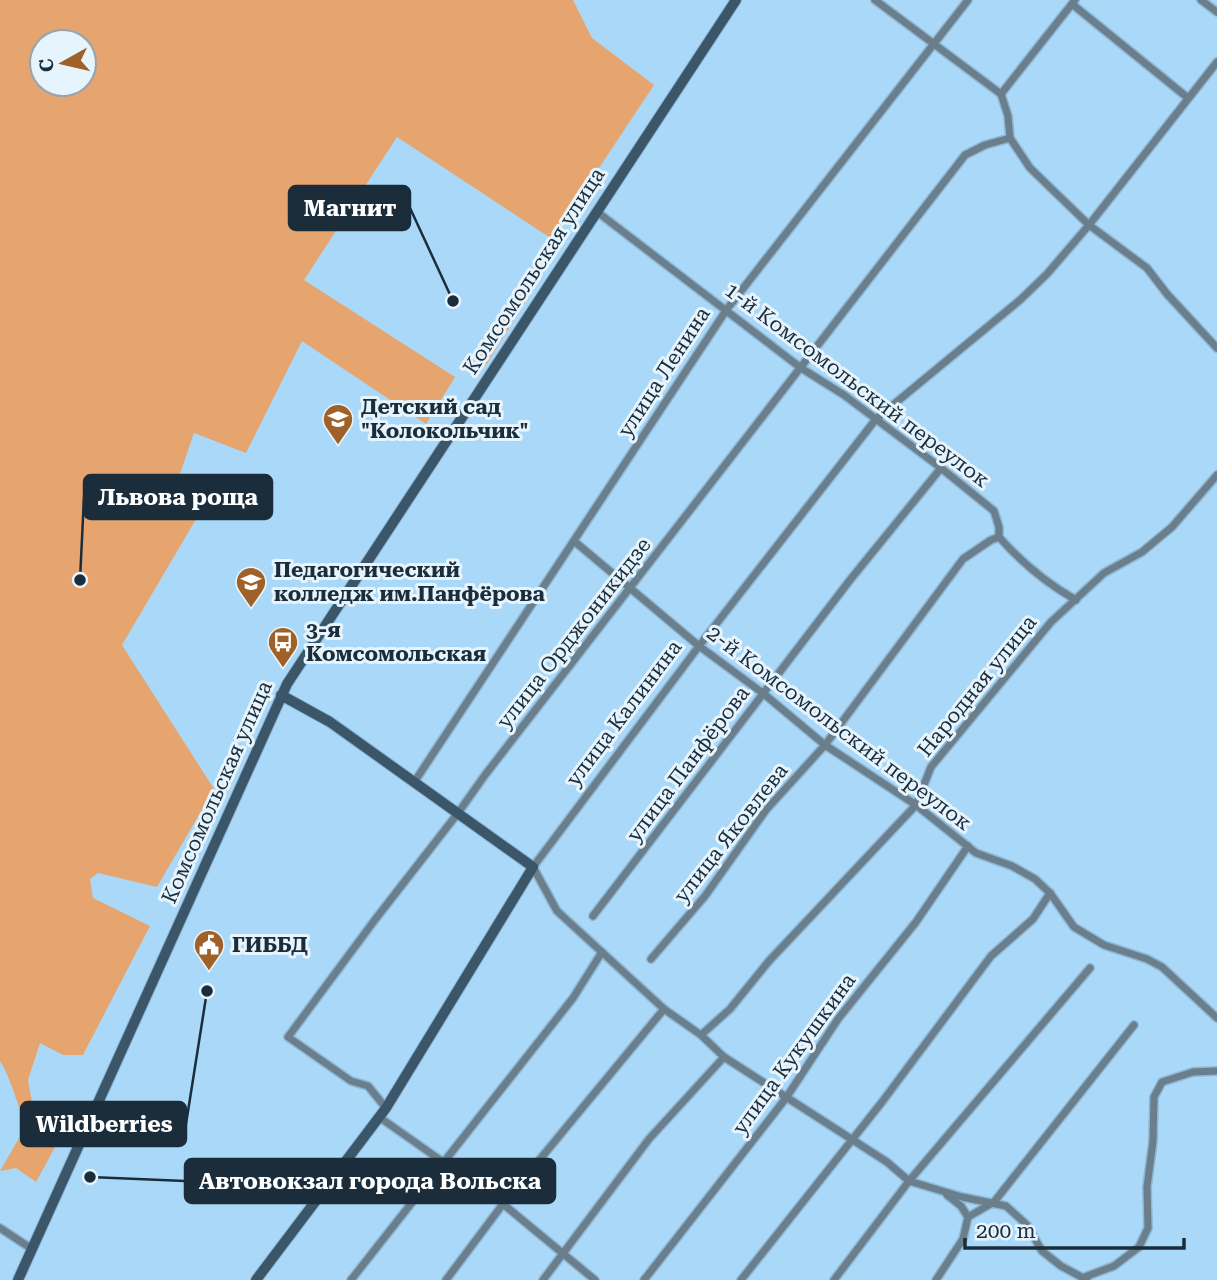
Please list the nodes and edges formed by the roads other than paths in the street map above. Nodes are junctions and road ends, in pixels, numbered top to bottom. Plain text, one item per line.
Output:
1 (736, 0) edge
2 (875, 0) edge
3 (968, 0) edge
4 (1201, 0) edge
5 (1073, 2) edge
6 (1217, 12) edge
7 (933, 44) junction
8 (1217, 62) edge
9 (1001, 94) junction
10 (1188, 98) junction
11 (1010, 138) junction
12 (596, 211) junction
13 (1089, 225) junction
14 (726, 309) junction
15 (1217, 348) edge
16 (802, 368) junction
17 (876, 419) junction
18 (941, 468) junction
19 (1217, 475) edge
20 (999, 537) junction
21 (574, 541) junction
22 (630, 590) junction
23 (1076, 600) junction
24 (699, 646) junction
25 (764, 694) junction
26 (281, 695) junction
27 (825, 745) junction
28 (415, 781) junction
29 (916, 805) junction
30 (458, 813) junction
31 (968, 846) junction
32 (533, 867) junction
33 (1050, 893) junction
34 (593, 916) dead end
35 (602, 952) junction
36 (651, 959) dead end
37 (1090, 968) dead end
38 (664, 1009) junction
39 (1217, 1018) edge
40 (1134, 1025) dead end
41 (701, 1035) junction
42 (724, 1056) junction
43 (1217, 1071) edge
44 (786, 1098) junction
45 (383, 1112) junction
46 (850, 1140) junction
47 (442, 1163) junction
48 (909, 1181) junction
49 (943, 1192) junction
50 (994, 1202) junction
51 (503, 1204) junction
52 (968, 1217) junction
53 (0, 1228) edge
54 (32, 1249) junction
55 (562, 1255) junction
56 (1084, 1279) edge
57 (18, 1280) edge
58 (256, 1280) edge
59 (351, 1280) edge
60 (446, 1280) edge
61 (544, 1280) edge
62 (595, 1280) edge
63 (645, 1280) edge
64 (741, 1280) edge
65 (834, 1280) edge
66 (936, 1280) edge

1 - 12 main road, Комсомольская улица
2 - 7 street
3 - 7 street, улица Ленина
4 - 6 street
5 - 9 street
5 - 10 street
7 - 9 street
7 - 14 street, улица Ленина
8 - 10 street, улица Калинина
9 - 11 street
10 - 13 street, улица Калинина
11 - 13 street
11 - 16 street, улица Орджоникидзе
12 - 14 street, 1-й Комсомольский переулок
12 - 26 main road, Комсомольская улица
13 - 15 street
13 - 17 street, улица Калинина
14 - 16 street, 1-й Комсомольский переулок
14 - 21 street, улица Ленина
16 - 17 street, 1-й Комсомольский переулок
16 - 22 street, улица Орджоникидзе
17 - 18 street, 1-й Комсомольский переулок
17 - 24 street, улица Калинина
18 - 20 street, 1-й Комсомольский переулок
18 - 25 street, улица Панфёрова
19 - 23 street, Народная улица
20 - 23 street, 1-й Комсомольский переулок
20 - 27 street, улица Яковлева
21 - 22 street, 2-й Комсомольский переулок
21 - 28 street, улица Ленина
22 - 24 street, 2-й Комсомольский переулок
22 - 30 street, улица Орджоникидзе
23 - 29 street, Народная улица
24 - 25 street, 2-й Комсомольский переулок
24 - 32 street, улица Калинина
25 - 27 street, 2-й Комсомольский переулок
25 - 34 street, улица Панфёрова
26 - 28 main road
26 - 54 main road, Комсомольская улица
27 - 29 street, 2-й Комсомольский переулок
27 - 36 street, улица Яковлева
28 - 30 main road
29 - 31 street, 2-й Комсомольский переулок
29 - 41 street, Народная улица
30 - 32 main road
30 - 45 street, улица Орджоникидзе
31 - 33 street, 2-й Комсомольский переулок
31 - 44 street, улица Кукушкина
32 - 35 street
32 - 45 main road, улица Калинина
33 - 39 street, 2-й Комсомольский переулок
33 - 46 street
35 - 38 street
35 - 47 street
37 - 48 street
38 - 41 street
38 - 51 street
40 - 50 street
41 - 42 street
42 - 44 street
42 - 55 street
43 - 56 street
44 - 46 street
44 - 63 street, улица Кукушкина
45 - 47 street
45 - 58 main road, улица Калинина
46 - 48 street
46 - 64 street
47 - 51 street
47 - 59 street
48 - 49 street
48 - 65 street
49 - 50 street
49 - 52 street
50 - 52 street
50 - 56 street
51 - 55 street
51 - 60 street
52 - 66 street
53 - 54 street
54 - 57 main road, Комсомольская улица
55 - 61 street
55 - 62 street

